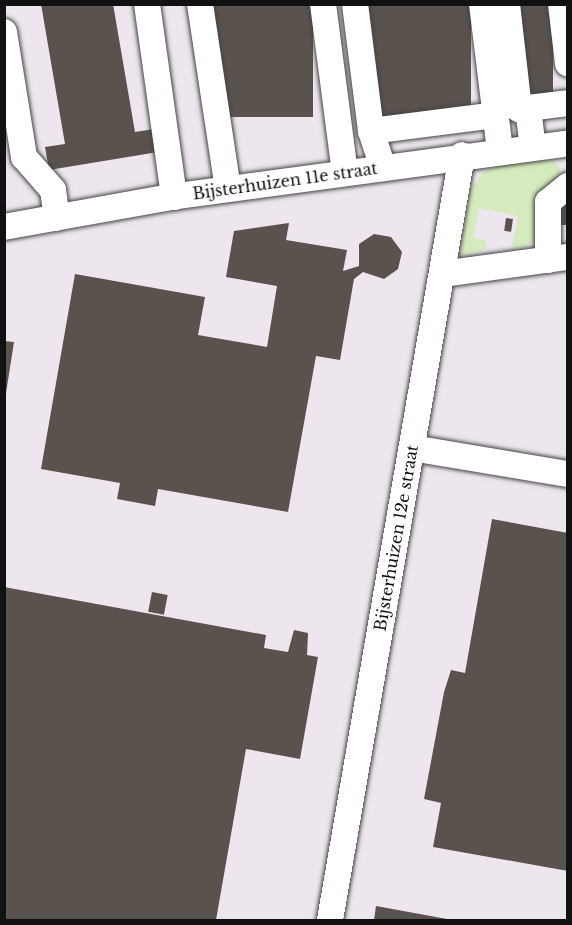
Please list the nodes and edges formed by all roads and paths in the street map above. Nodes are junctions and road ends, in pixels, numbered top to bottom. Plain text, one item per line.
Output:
1 (147, 4) edge
2 (200, 4) edge
3 (323, 4) edge
4 (355, 4) edge
5 (482, 4) edge
6 (507, 4) edge
7 (561, 4) edge
8 (4, 32) edge
9 (567, 64) edge
10 (567, 103) edge
11 (528, 108) junction
12 (496, 116) junction
13 (371, 130) junction
14 (567, 143) edge
15 (533, 146) junction
16 (500, 150) junction
17 (462, 155) junction
18 (383, 168) junction
19 (345, 173) junction
20 (567, 186) edge
21 (228, 189) junction
22 (174, 197) junction
23 (57, 218) junction
24 (4, 227) edge
25 (558, 258) edge
26 (442, 274) junction
27 (412, 448) junction
28 (567, 474) edge
29 (330, 921) edge

1 - 22 street
2 - 21 street
3 - 19 street
4 - 13 street
5 - 12 street
6 - 11 street
7 - 9 street
8 - 23 street
10 - 11 street
11 - 15 street
12 - 13 street
12 - 16 street
13 - 18 street
14 - 15 street, Bijsterhuizen 11e straat
15 - 16 street, Bijsterhuizen 11e straat
16 - 17 street, Bijsterhuizen 11e straat
17 - 18 street, Bijsterhuizen 11e straat
17 - 26 street, Bijsterhuizen 12e straat
18 - 19 street, Bijsterhuizen 11e straat
19 - 21 street, Bijsterhuizen 11e straat
20 - 25 street
21 - 22 street, Bijsterhuizen 11e straat
22 - 23 street, Bijsterhuizen 11e straat
23 - 24 street, Bijsterhuizen 11e straat
25 - 26 street
26 - 27 street, Bijsterhuizen 12e straat
27 - 28 street
27 - 29 street, Bijsterhuizen 12e straat

